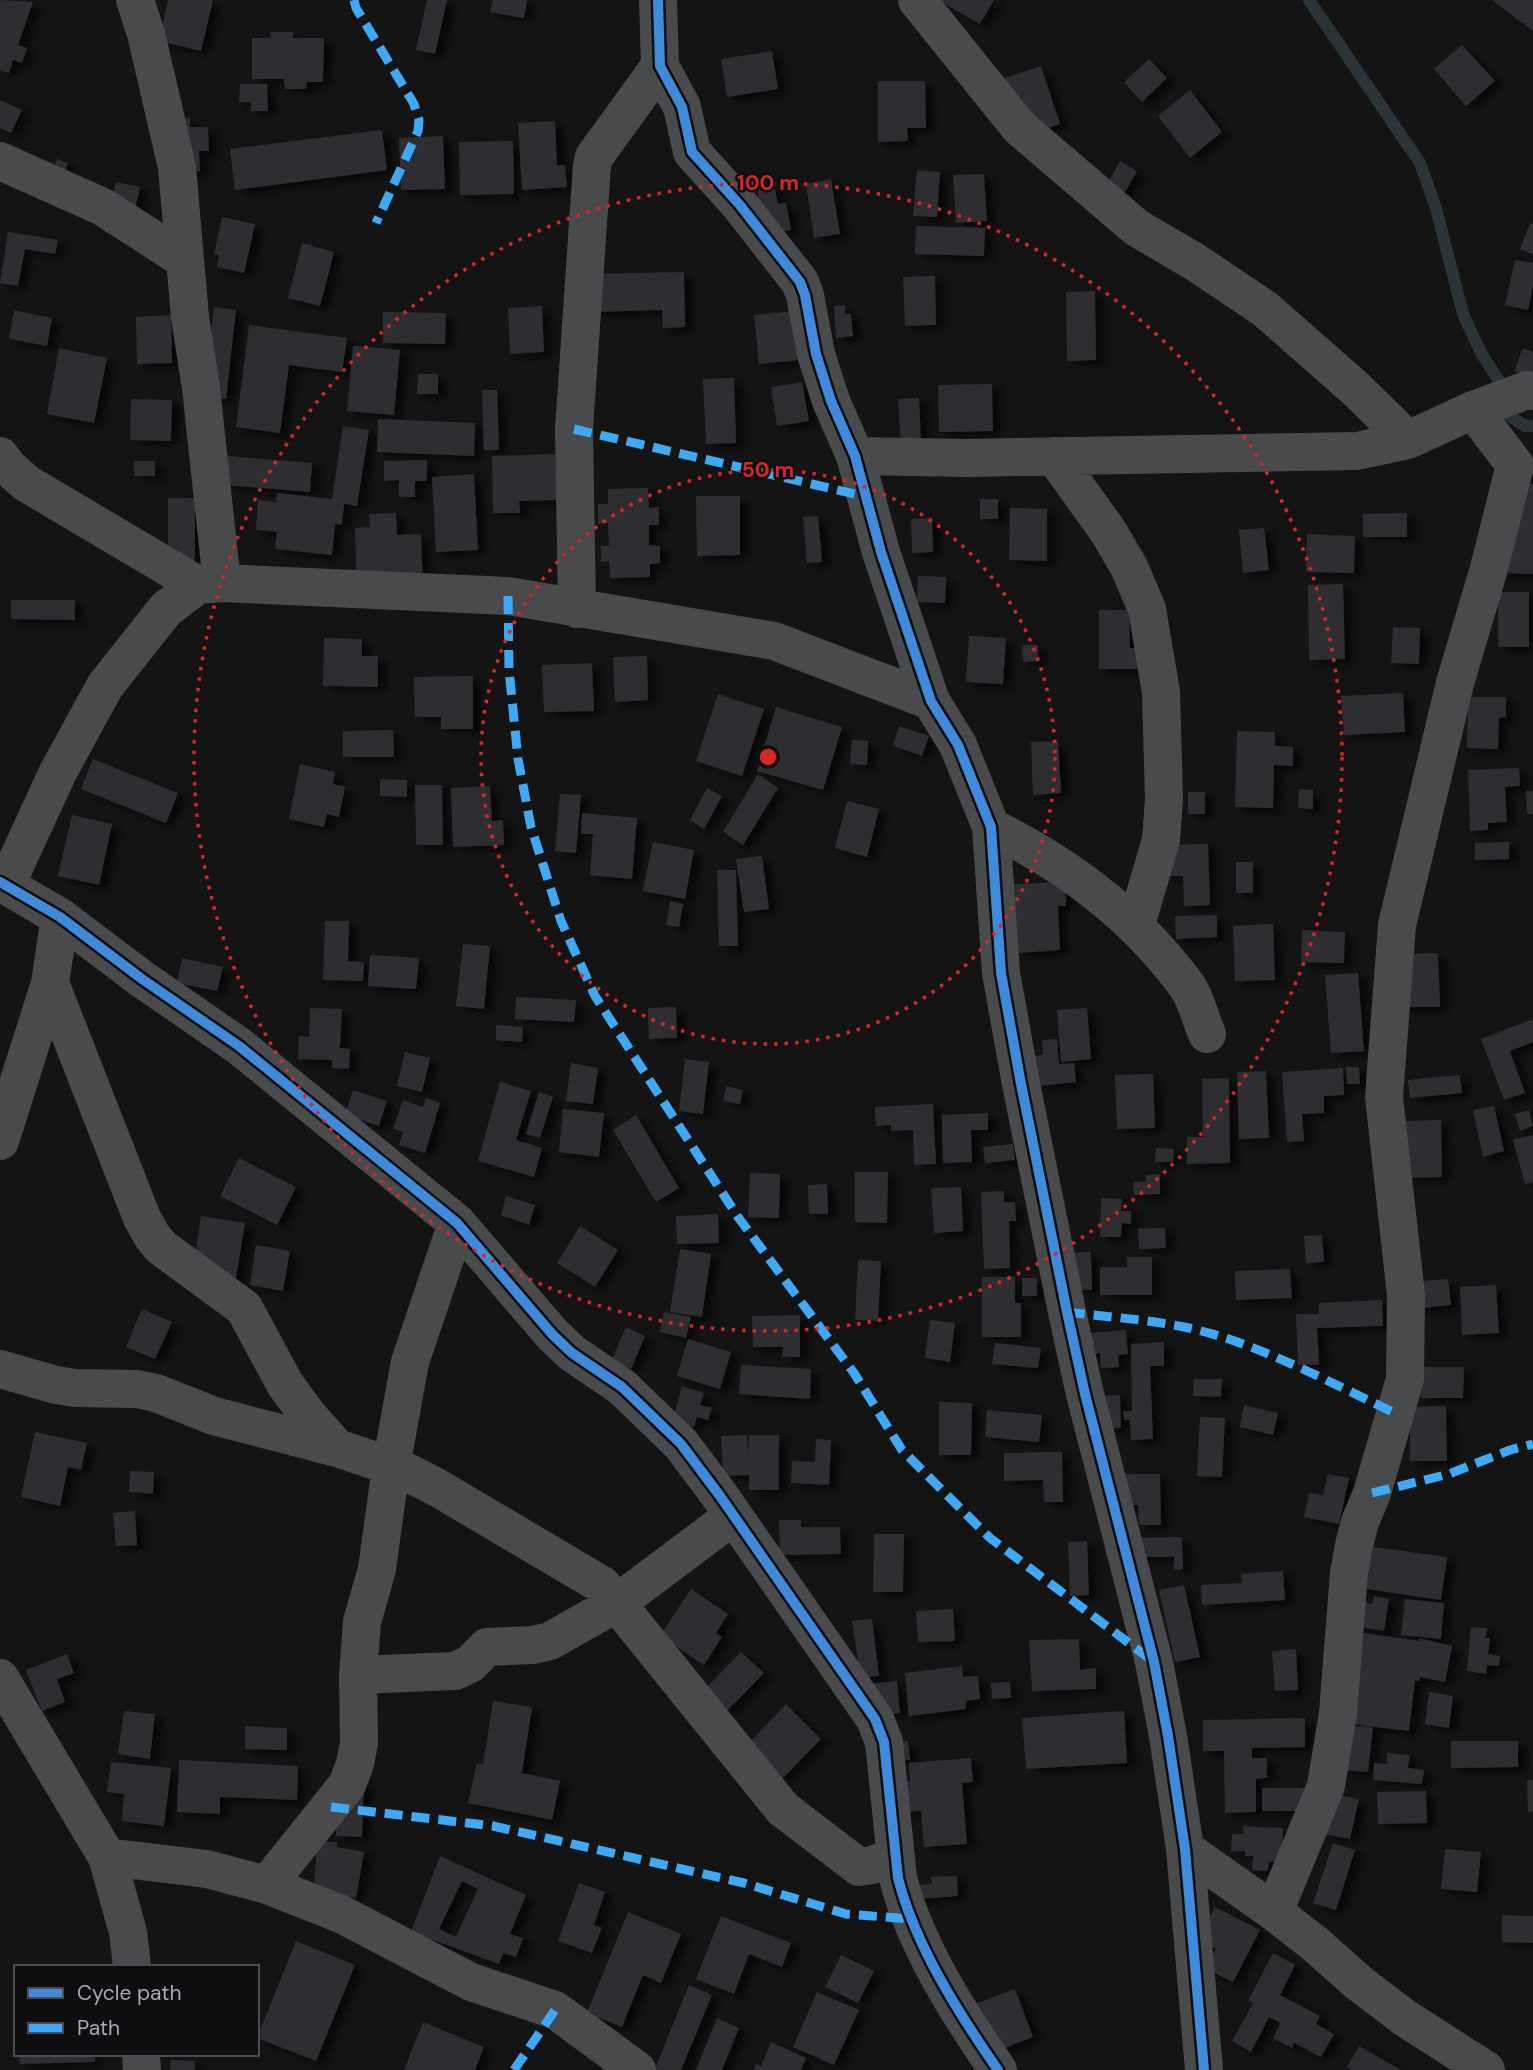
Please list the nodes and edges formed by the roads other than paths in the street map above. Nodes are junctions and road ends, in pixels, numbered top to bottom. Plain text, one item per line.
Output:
1 (135, 0) edge
2 (658, 0) edge
3 (917, 0) edge
4 (660, 66) junction
5 (0, 161) edge
6 (185, 260) junction
7 (1533, 391) edge
8 (1473, 410) junction
9 (1408, 440) junction
10 (0, 456) edge
11 (855, 456) junction
12 (1055, 456) junction
13 (210, 584) junction
14 (576, 608) junction
15 (931, 701) junction
16 (991, 827) junction
17 (3, 884) edge
18 (60, 917) junction
19 (1136, 925) junction
20 (50, 983) junction
21 (1207, 1034) dead end
22 (0, 1141) edge
23 (457, 1223) junction
24 (0, 1369) edge
25 (337, 1448) junction
26 (391, 1467) junction
27 (733, 1516) junction
28 (617, 1603) junction
29 (358, 1675) junction
30 (0, 1678) edge
31 (1185, 1849) junction
32 (896, 1856) junction
33 (107, 1857) junction
34 (267, 1885) junction
35 (1274, 1912) junction
36 (132, 1965) edge
37 (636, 2070) edge
38 (998, 2070) edge
39 (1204, 2070) edge
40 (1486, 2070) edge

1 - 6 street
2 - 4 street
3 - 9 street
4 - 11 street
4 - 14 street
5 - 6 street
6 - 13 street
7 - 8 street
8 - 9 street
8 - 35 street
9 - 12 street
10 - 13 street
11 - 12 street
11 - 15 street
12 - 19 street
13 - 14 street
13 - 17 street
14 - 15 street
15 - 16 street
16 - 19 street
16 - 31 street
17 - 18 street
18 - 20 street
18 - 23 street
19 - 21 street
20 - 22 street
20 - 25 street
23 - 26 street
23 - 27 street
24 - 25 street
25 - 26 street
26 - 28 street
26 - 29 street
27 - 28 street
27 - 32 street
28 - 29 street
28 - 32 street
29 - 34 street
30 - 33 street
31 - 35 street
31 - 39 street
32 - 38 street
33 - 34 street
33 - 36 street
34 - 37 street
35 - 40 street

